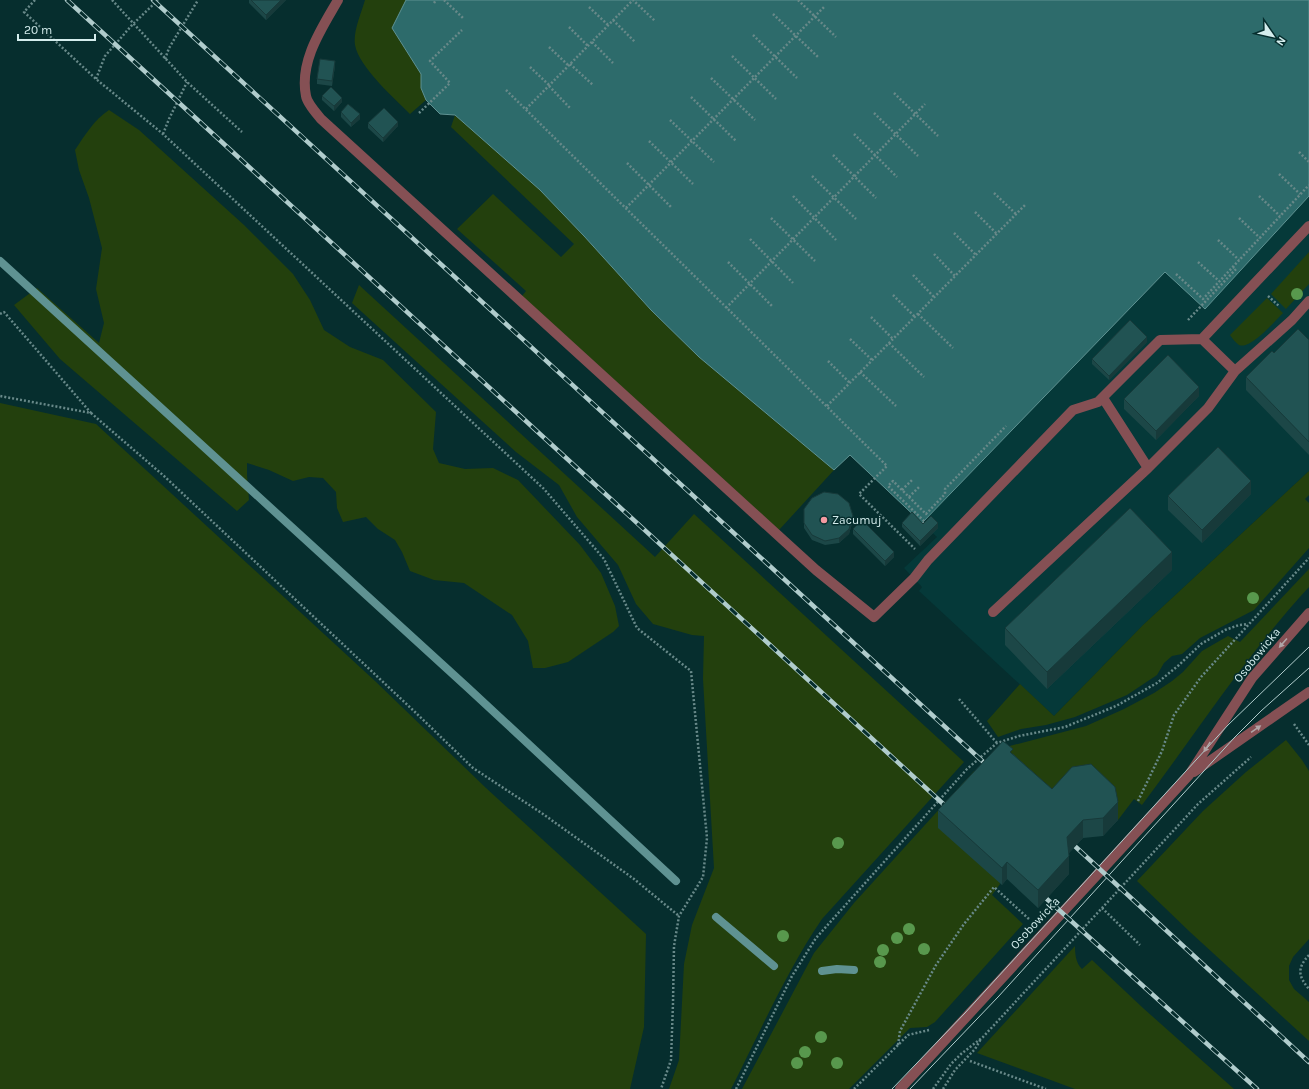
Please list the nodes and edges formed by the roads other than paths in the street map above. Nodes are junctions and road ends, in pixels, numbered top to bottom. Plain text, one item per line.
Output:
1 (338, 0) edge
2 (1309, 226) edge
3 (1309, 302) edge
4 (1202, 339) junction
5 (1234, 371) junction
6 (1103, 398) junction
7 (1148, 468) junction
8 (993, 612) dead end
9 (1309, 613) edge
10 (1309, 692) edge
11 (1189, 775) junction
12 (900, 1089) edge

1 - 6 street
2 - 4 street
3 - 5 street
4 - 5 street
4 - 6 street
5 - 7 street
6 - 7 street
7 - 8 street
9 -> 11 street, Osobowicka
11 -> 10 street, Osobowicka
11 - 12 street, Osobowicka

